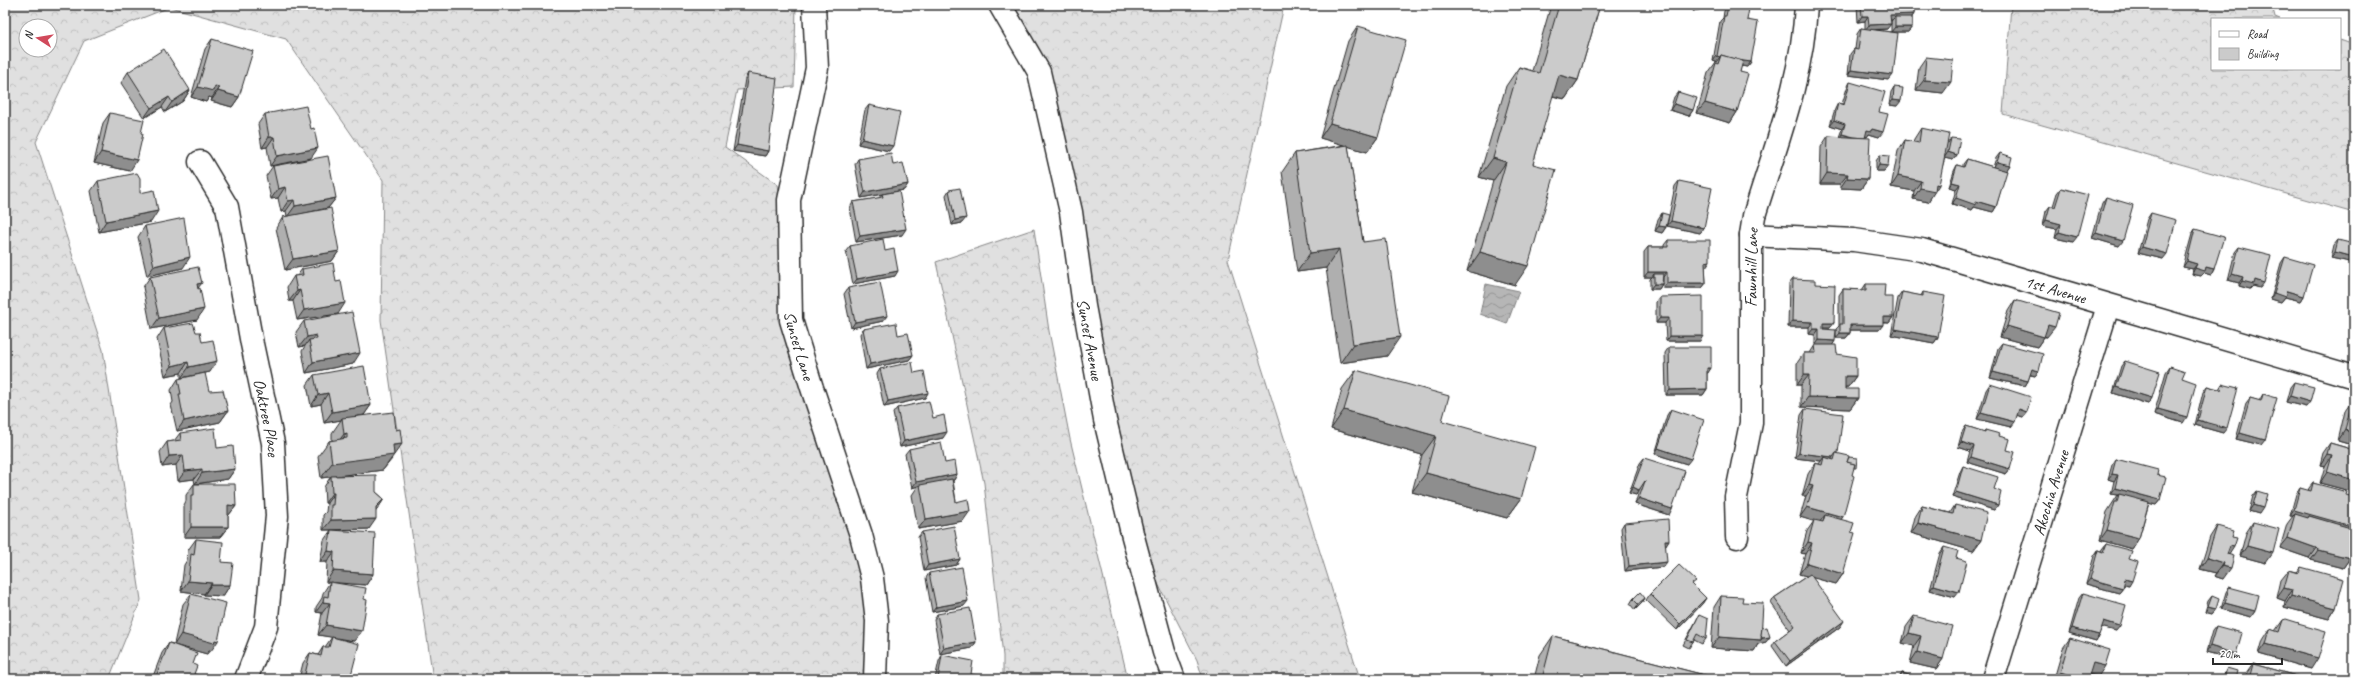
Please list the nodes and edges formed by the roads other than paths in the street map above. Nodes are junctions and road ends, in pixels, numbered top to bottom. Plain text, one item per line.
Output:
1 (814, 5) edge
2 (1000, 5) edge
3 (1806, 5) edge
4 (200, 162) dead end
5 (1751, 235) junction
6 (2108, 306) junction
7 (2354, 377) edge
8 (1737, 537) dead end
9 (246, 679) edge
10 (875, 679) edge
11 (1174, 679) edge
12 (1993, 679) edge

1 - 10 street, Sunset Lane
2 - 11 street, Sunset Avenue
3 - 5 street, Fawnhill Lane
4 - 9 street, Oaktree Place
5 - 6 street, 1st Avenue
5 - 8 street, Fawnhill Lane
6 - 7 street, 1st Avenue
6 - 12 street, Akochia Avenue

